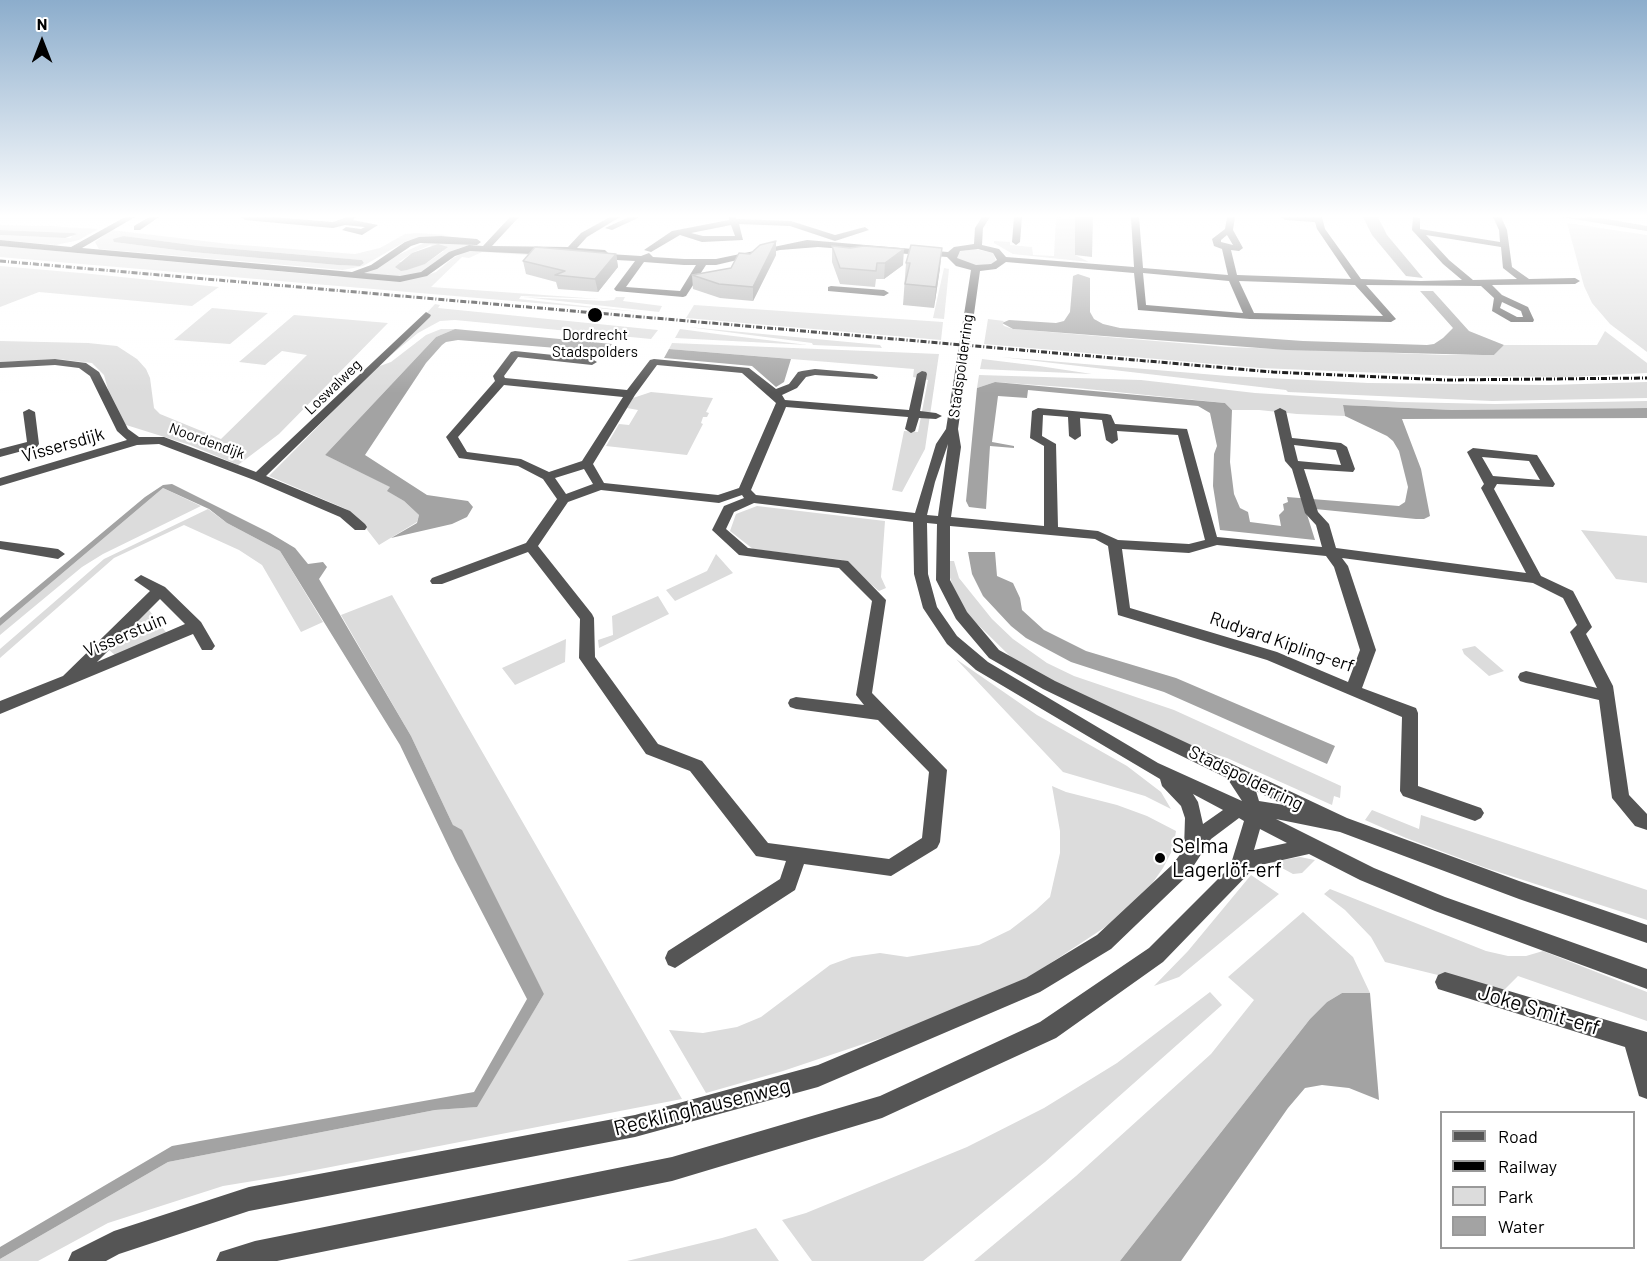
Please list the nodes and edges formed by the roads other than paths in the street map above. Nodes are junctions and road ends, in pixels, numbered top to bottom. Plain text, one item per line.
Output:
1 (359, 276) edge
2 (415, 276) edge
3 (629, 276) edge
4 (693, 276) edge
5 (975, 276) edge
6 (1140, 276) edge
7 (1204, 276) edge
8 (1353, 276) edge
9 (1466, 276) edge
10 (1519, 276) edge
11 (1233, 278) junction
12 (1357, 281) junction
13 (1575, 281) dead end
14 (1527, 282) junction
15 (1477, 283) junction
16 (831, 289) dead end
17 (884, 293) dead end
18 (1499, 297) dead end
19 (426, 315) dead end
20 (1250, 316) junction
21 (592, 362) dead end
22 (0, 365) edge
23 (922, 374) dead end
24 (873, 377) dead end
25 (501, 381) junction
26 (630, 394) junction
27 (779, 398) junction
28 (1280, 411) dead end
29 (29, 412) dead end
30 (1074, 414) junction
31 (914, 415) junction
32 (936, 416) dead end
33 (911, 429) dead end
34 (952, 429) junction
35 (1075, 436) dead end
36 (136, 441) junction
37 (1287, 441) junction
38 (0, 453) edge
39 (587, 464) junction
40 (1294, 464) junction
41 (548, 476) junction
42 (258, 477) junction
43 (1489, 480) junction
44 (0, 482) edge
45 (600, 486) junction
46 (748, 495) junction
47 (563, 499) junction
48 (724, 504) junction
49 (920, 518) junction
50 (944, 521) junction
51 (360, 527) dead end
52 (1052, 529) junction
53 (1212, 542) junction
54 (1115, 544) junction
55 (0, 545) edge
56 (531, 546) junction
57 (1331, 553) junction
58 (58, 554) dead end
59 (1536, 579) junction
60 (141, 580) dead end
61 (437, 581) dead end
62 (160, 590) junction
63 (196, 626) junction
64 (207, 645) dead end
65 (1526, 677) dead end
66 (69, 680) junction
67 (1353, 691) junction
68 (1606, 696) junction
69 (796, 702) dead end
70 (0, 708) edge
71 (883, 714) junction
72 (1152, 768) junction
73 (1232, 771) junction
74 (1248, 811) junction
75 (1475, 813) dead end
76 (1647, 822) edge
77 (1341, 824) junction
78 (1309, 846) junction
79 (1193, 849) junction
80 (797, 855) junction
81 (1238, 873) junction
82 (1647, 934) edge
83 (675, 958) dead end
84 (1647, 979) edge
85 (1445, 982) dead end
86 (1640, 1041) edge
87 (1647, 1088) edge
88 (81, 1261) edge
89 (229, 1261) edge

1 - 2 street
3 - 4 street
5 - 34 street, Stadspolderring
6 - 20 street
7 - 11 street
8 - 12 street
9 - 15 street
10 - 14 street
11 - 12 street
11 - 20 street
12 - 15 street
12 - 20 street
13 - 14 street
14 - 15 street
15 - 18 street
16 - 17 street
19 - 42 street, Loswalweg
21 - 25 street
22 - 36 street
23 - 31 street
24 - 27 street
25 - 26 street
25 - 41 street
26 - 27 street
26 - 39 street
27 - 31 street
27 - 46 street
28 - 37 street, Rudyard Kipling-erf
29 - 38 street, Vissersdijk
30 - 35 street
30 - 52 street
30 - 53 street
31 - 32 street
31 - 33 street
34 - 49 street, Stadspolderring
34 - 50 street, Stadspolderring
36 - 42 street, Noordendijk
36 - 44 street, Vissersdijk
37 - 40 street, Rudyard Kipling-erf
37 - 40 street
39 - 41 street
39 - 45 street
40 - 57 street, Rudyard Kipling-erf
41 - 47 street
42 - 51 street, Noordendijk
43 - 43 street
43 - 59 street
45 - 47 street
45 - 48 street
46 - 48 street
46 - 49 street
47 - 56 street
48 - 71 street
49 - 50 street
49 - 72 street, Stadspolderring
50 - 52 street
50 - 73 street, Stadspolderring
52 - 54 street
53 - 54 street
53 - 57 street
54 - 67 street, Rudyard Kipling-erf
55 - 58 street
56 - 61 street
56 - 80 street
57 - 59 street
57 - 67 street, Rudyard Kipling-erf
59 - 68 street
60 - 62 street, Visserstuin
62 - 63 street, Visserstuin
62 - 66 street, Visserstuin
63 - 64 street, Visserstuin
63 - 66 street, Visserstuin
65 - 68 street
66 - 70 street, Visserstuin
67 - 75 street
68 - 76 street
69 - 71 street
71 - 80 street
72 - 74 street, Stadspolderring
72 - 79 street, Stadspolderring
73 - 74 street
73 - 77 street, Stadspolderring
74 - 77 street
74 - 78 street, Stadspolderring
74 - 79 street, Recklinghausenweg
74 - 81 street
77 - 82 street, Stadspolderring
78 - 81 street
78 - 84 street, Stadspolderring
79 - 88 street, Recklinghausenweg
80 - 83 street
81 - 89 street
85 - 86 street, Joke Smit-erf
86 - 87 street, Joke Smit-erf

